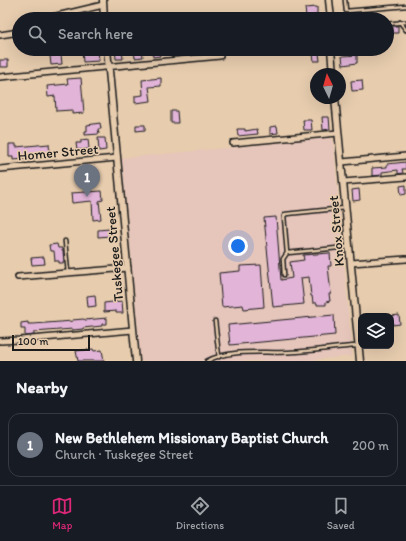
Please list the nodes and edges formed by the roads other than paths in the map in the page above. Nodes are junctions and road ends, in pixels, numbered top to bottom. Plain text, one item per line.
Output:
1 (329, 0) edge
2 (345, 0) edge
3 (103, 2) edge
4 (406, 6) edge
5 (68, 12) edge
6 (104, 12) edge
7 (330, 12) edge
8 (400, 22) junction
9 (406, 22) edge
10 (394, 23) edge
11 (406, 30) edge
12 (12, 33) edge
13 (0, 35) edge
14 (107, 56) edge
15 (220, 56) dead end
16 (333, 56) edge
17 (108, 67) junction
18 (334, 68) edge
19 (0, 78) edge
20 (336, 104) edge
21 (338, 133) junction
22 (233, 143) dead end
23 (406, 156) edge
24 (117, 158) junction
25 (342, 162) junction
26 (0, 169) edge
27 (406, 177) edge
28 (344, 182) junction
29 (346, 208) junction
30 (65, 241) dead end
31 (349, 247) junction
32 (287, 253) junction
33 (406, 258) edge
34 (351, 263) junction
35 (128, 268) junction
36 (68, 273) junction
37 (284, 275) dead end
38 (18, 277) dead end
39 (215, 321) dead end
40 (133, 330) junction
41 (0, 341) edge
42 (358, 346) joint
43 (358, 349) edge
44 (219, 357) junction
45 (136, 361) edge
46 (207, 361) edge
47 (360, 361) edge

1 - 7 street
2 - 4 lane
3 - 5 street
3 - 6 street
8 - 9 lane
8 - 10 lane
8 - 11 lane
12 - 13 street
14 - 17 street, Tuskegee Street
15 - 17 street
16 - 18 street
17 - 19 street
17 - 24 street, Tuskegee Street
20 - 21 street, Knox Street
21 - 22 street
21 - 25 street, Knox Street
23 - 25 street
24 - 26 street, Homer Street
24 - 35 street, Tuskegee Street
25 - 28 street, Knox Street
27 - 28 street
28 - 29 street, Knox Street
29 - 31 street, Knox Street
29 - 32 lane
30 - 36 lane
31 - 32 lane
31 - 34 street, Knox Street
32 - 37 lane
33 - 34 street
34 - 42 street, Knox Street
35 - 36 street
35 - 40 street, Tuskegee Street
36 - 38 street
39 - 44 lane
40 - 41 street
40 - 45 street, Tuskegee Street
42 - 44 lane
43 - 47 street, Knox Street
44 - 46 lane

